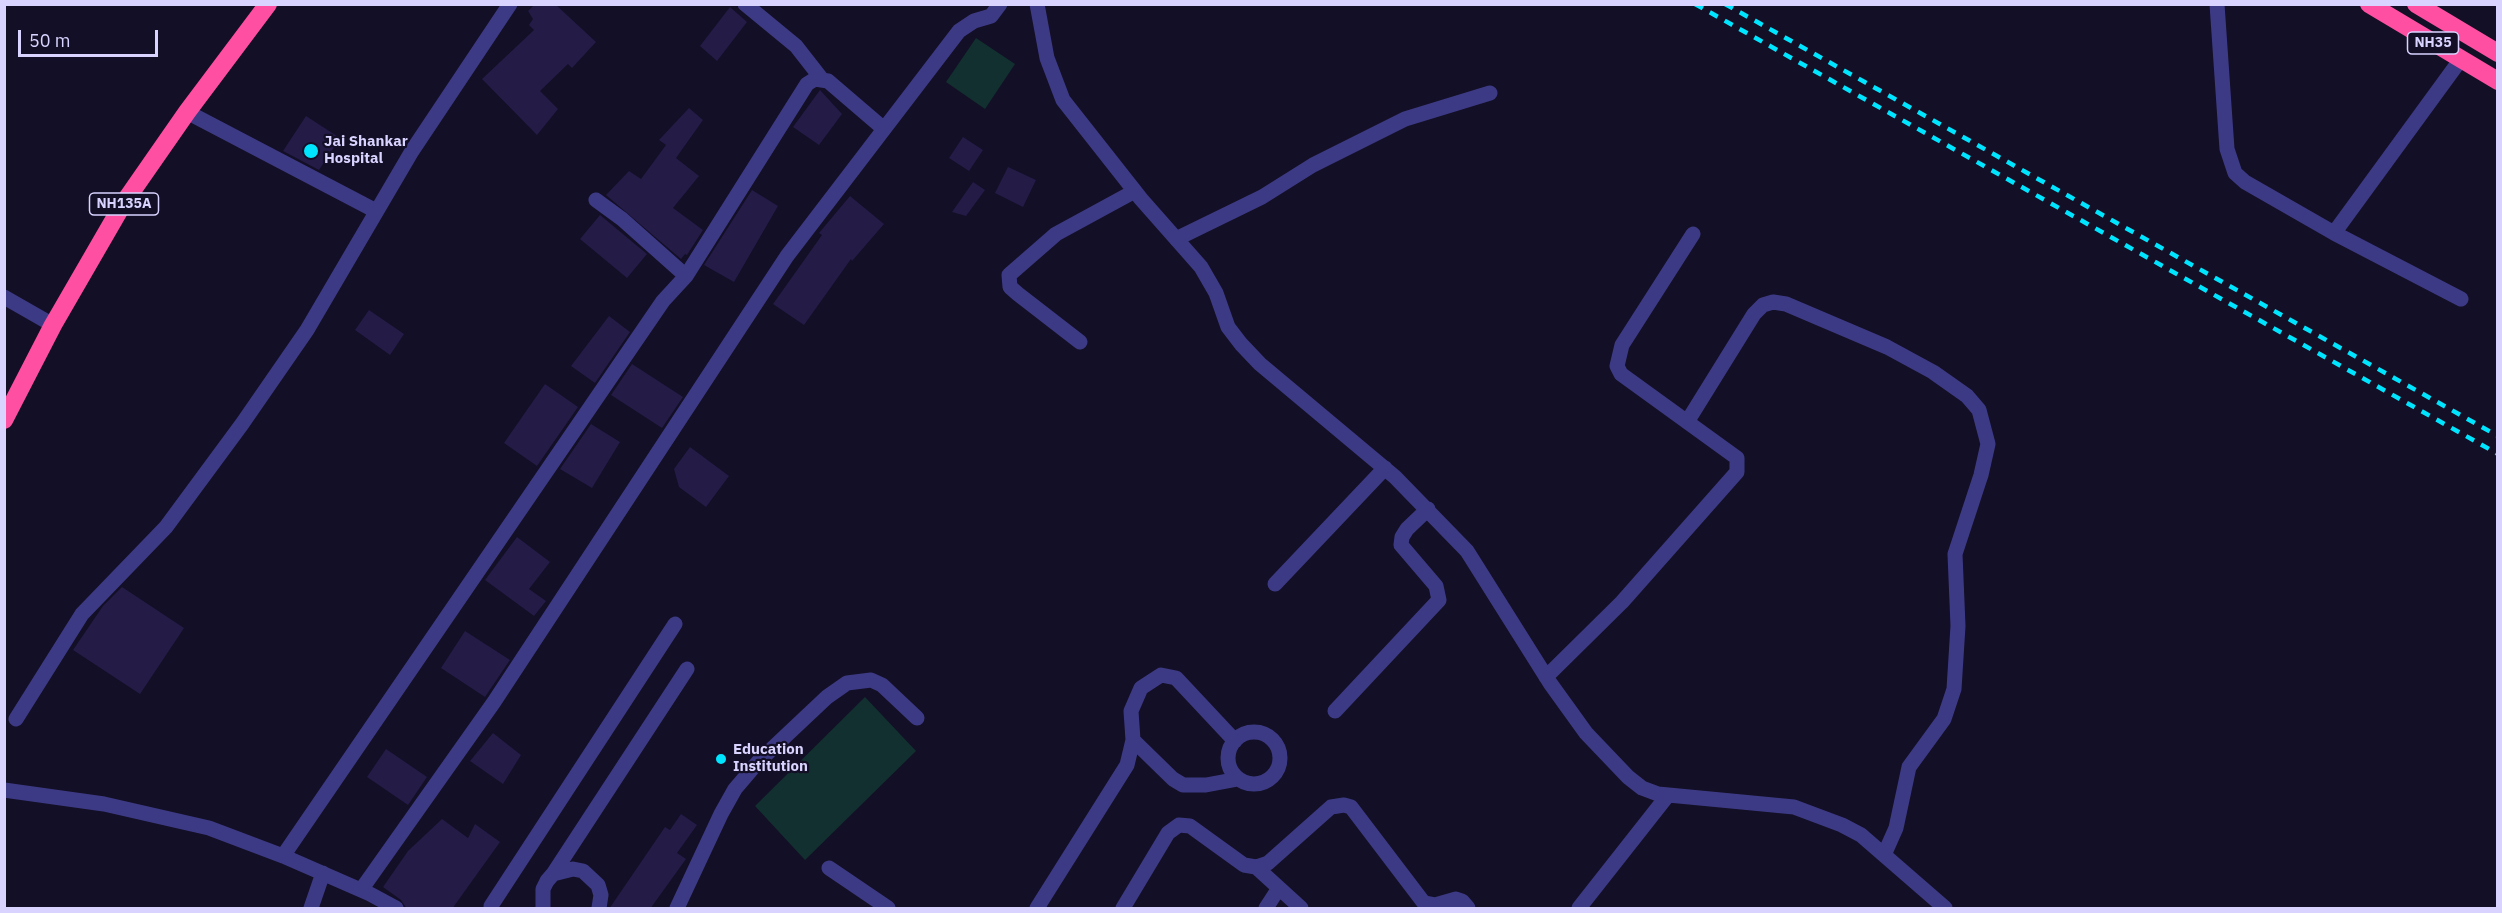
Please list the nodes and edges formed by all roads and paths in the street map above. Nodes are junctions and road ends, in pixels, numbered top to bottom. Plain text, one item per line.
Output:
1 (268, 4) edge
2 (510, 4) edge
3 (745, 4) edge
4 (1000, 4) edge
5 (1037, 4) edge
6 (2217, 4) edge
7 (2369, 4) edge
8 (2416, 4) edge
9 (2498, 53) edge
10 (2461, 59) junction
11 (821, 78) junction
12 (2498, 81) edge
13 (1490, 93) dead end
14 (187, 112) junction
15 (884, 129) junction
16 (1135, 191) junction
17 (596, 200) dead end
18 (376, 211) junction
19 (2334, 233) junction
20 (1693, 234) dead end
21 (1176, 239) junction
22 (686, 276) junction
23 (4, 297) edge
24 (2461, 299) dead end
25 (53, 325) junction
26 (1080, 342) dead end
27 (4, 420) edge
28 (1688, 422) junction
29 (1385, 468) junction
30 (1428, 509) junction
31 (1275, 584) dead end
32 (675, 624) dead end
33 (687, 669) dead end
34 (1546, 677) junction
35 (1335, 711) dead end
36 (917, 718) dead end
37 (16, 719) dead end
38 (1132, 740) junction
39 (1235, 741) junction
40 (1238, 778) junction
41 (4, 790) edge
42 (1668, 795) junction
43 (1884, 855) junction
44 (283, 856) junction
45 (1256, 867) junction
46 (829, 868) dead end
47 (323, 873) junction
48 (554, 874) junction
49 (1279, 888) junction
50 (361, 890) junction
51 (543, 890) junction
52 (1428, 907) edge
53 (395, 908) edge
54 (493, 908) edge
55 (311, 909) edge
56 (529, 909) edge
57 (543, 909) edge
58 (599, 909) edge
59 (677, 909) edge
60 (888, 909) edge
61 (1037, 909) edge
62 (1123, 909) edge
63 (1266, 909) edge
64 (1301, 909) edge
65 (1468, 909) edge
66 (1579, 909) edge
67 (1946, 909) edge

1 - 14 highway, NH135A
2 - 18 street
3 - 11 street
4 - 15 street
5 - 16 street
6 - 19 street
7 - 10 highway, NH35
8 - 9 highway, NH35
10 - 12 highway, NH35
10 - 19 street
11 - 15 street
11 - 22 street
13 - 21 street
14 - 18 street
14 - 25 highway, NH135A
15 - 50 street
16 - 21 street
16 - 26 street
17 - 22 street
18 - 37 street
19 - 24 street
20 - 28 street
21 - 29 street
22 - 44 street
23 - 25 street
25 - 27 highway, NH135A
28 - 34 street
28 - 43 street
29 - 30 street
29 - 31 street
30 - 34 street
30 - 35 street
32 - 54 street
33 - 48 street
34 - 42 street
36 - 59 street
38 - 39 street
38 - 40 street
38 - 61 street
39 - 40 street
39 - 40 street
41 - 44 street
42 - 43 street
42 - 66 street
43 - 67 street
44 - 47 street
45 - 49 street
45 - 52 street
45 - 62 street
46 - 60 street
47 - 50 street
47 - 55 street
48 - 51 street
48 - 58 street
49 - 63 street
49 - 64 street
50 - 53 street
51 - 56 street
51 - 57 street
52 - 65 street

